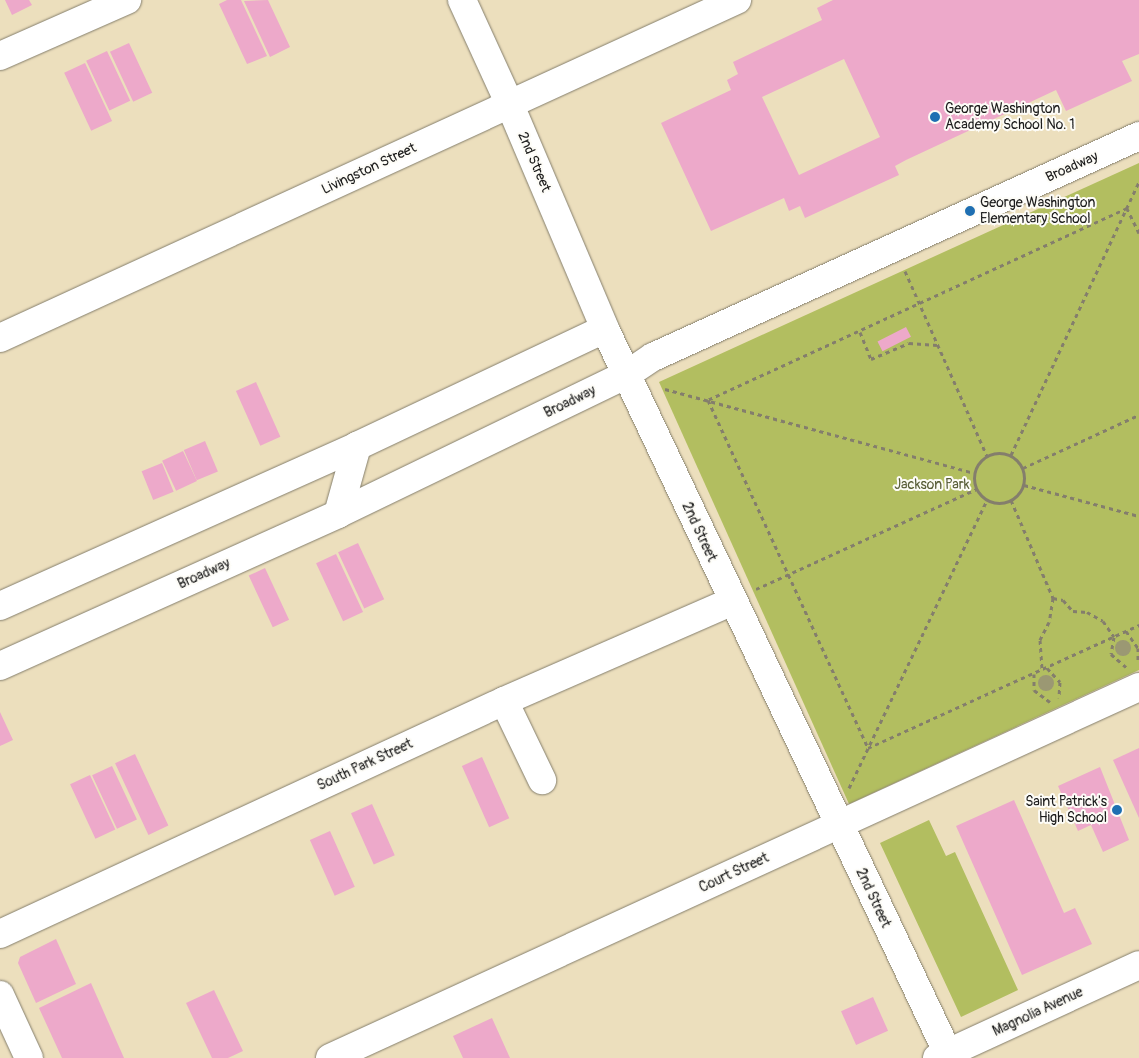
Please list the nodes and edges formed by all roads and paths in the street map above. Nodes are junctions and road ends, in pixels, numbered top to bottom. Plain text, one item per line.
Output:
1 (127, 0) edge
2 (462, 0) edge
3 (737, 0) edge
4 (0, 56) edge
5 (510, 105) junction
6 (1139, 136) edge
7 (1139, 182) edge
8 (1127, 208) junction
9 (1139, 232) edge
10 (906, 271) dead end
11 (919, 305) junction
12 (604, 330) junction
13 (860, 332) junction
14 (0, 338) edge
15 (937, 345) junction
16 (626, 375) junction
17 (665, 389) dead end
18 (708, 400) junction
19 (1139, 415) edge
20 (357, 446) junction
21 (1012, 455) junction
22 (987, 456) junction
23 (1023, 468) junction
24 (975, 473) junction
25 (1024, 485) junction
26 (976, 488) junction
27 (987, 500) junction
28 (1011, 500) junction
29 (338, 514) junction
30 (1139, 516) edge
31 (787, 574) junction
32 (756, 589) dead end
33 (1053, 598) junction
34 (731, 602) junction
35 (0, 606) edge
36 (1139, 625) edge
37 (1126, 631) junction
38 (1114, 636) junction
39 (0, 666) edge
40 (1046, 668) junction
41 (1042, 670) junction
42 (1134, 672) edge
43 (1034, 673) junction
44 (1059, 699) dead end
45 (504, 701) junction
46 (1050, 702) dead end
47 (868, 748) junction
48 (542, 780) dead end
49 (848, 789) dead end
50 (839, 825) junction
51 (0, 934) edge
52 (1139, 965) edge
53 (0, 995) edge
54 (945, 1056) edge
55 (28, 1058) edge
56 (330, 1058) edge

1 - 4 street
2 - 5 street, 2nd Street
3 - 5 street, Livingston Street
5 - 12 street, 2nd Street
5 - 14 street, Livingston Street
6 - 16 street, Broadway
7 - 8 path
8 - 9 path
8 - 11 path
8 - 21 path
10 - 11 path
11 - 13 path
11 - 15 path
12 - 16 street, 2nd Street
12 - 20 street
13 - 15 path
13 - 18 path
15 - 22 path
16 - 29 street, Broadway
16 - 34 street, 2nd Street
17 - 18 path
18 - 24 path
18 - 31 path
19 - 23 path
20 - 29 street
20 - 35 street
21 - 22 path
21 - 23 path
22 - 24 path
23 - 25 path
24 - 26 path
25 - 28 path
25 - 30 path
26 - 27 path
26 - 31 path
27 - 28 path
27 - 47 path
28 - 33 path
29 - 39 street, Broadway
31 - 32 path
31 - 47 path
33 - 38 path
33 - 41 path
34 - 45 street, South Park Street
34 - 50 street, 2nd Street
36 - 37 path
37 - 38 path
37 - 42 path
38 - 40 path
38 - 42 path
40 - 41 path
40 - 44 path
41 - 43 path
42 - 50 street, Court Street
43 - 46 path
43 - 47 path
45 - 48 street
45 - 51 street, South Park Street
47 - 49 path
50 - 54 street, 2nd Street
50 - 56 street, Court Street
52 - 54 street, Magnolia Avenue
53 - 55 street

